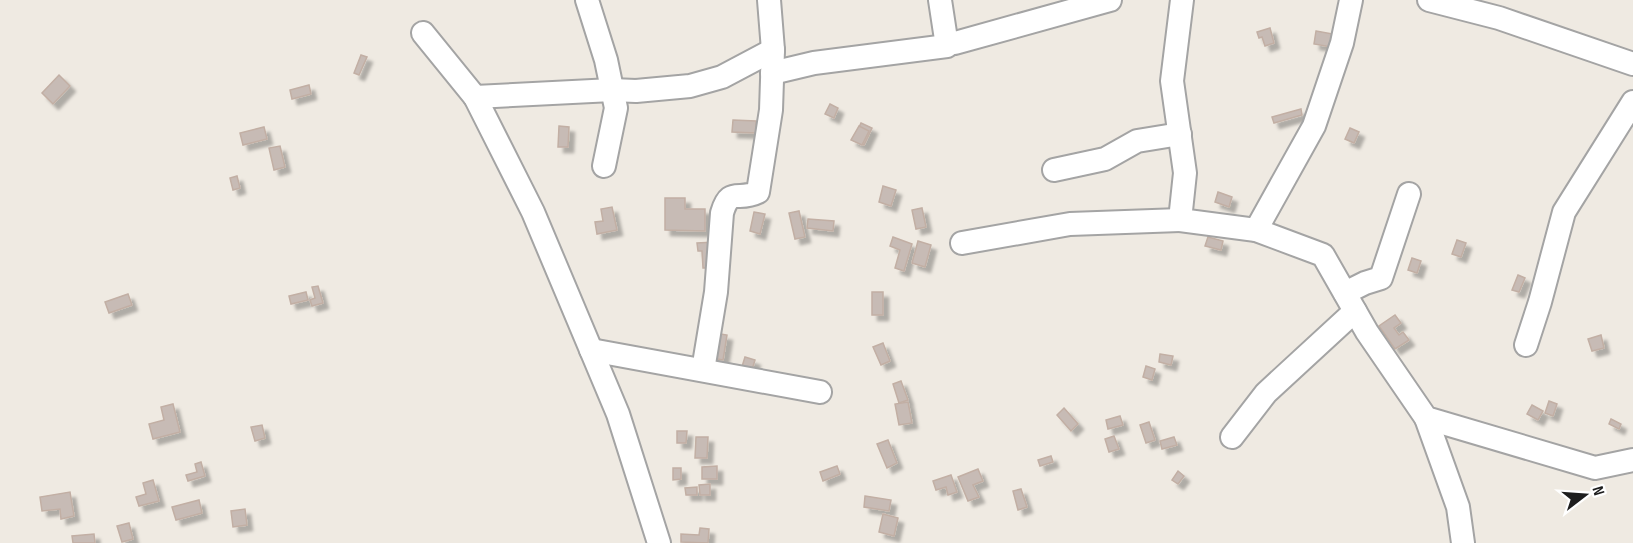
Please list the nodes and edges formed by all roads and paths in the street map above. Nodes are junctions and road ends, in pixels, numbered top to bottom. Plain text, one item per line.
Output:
1 (587, 0) edge
2 (769, 0) edge
3 (940, 0) edge
4 (1110, 0) edge
5 (1182, 0) edge
6 (1351, 0) edge
7 (1429, 0) edge
8 (1503, 9) edge
9 (423, 33) dead end
10 (955, 44) dead end
11 (773, 50) junction
12 (1633, 64) edge
13 (772, 73) junction
14 (612, 90) junction
15 (475, 97) junction
16 (1633, 102) edge
17 (1180, 134) junction
18 (604, 166) dead end
19 (1054, 170) dead end
20 (1409, 194) dead end
21 (1180, 220) junction
22 (1256, 230) junction
23 (962, 243) dead end
24 (1350, 302) junction
25 (1526, 345) dead end
26 (591, 350) junction
27 (703, 370) junction
28 (820, 392) dead end
29 (1426, 418) junction
30 (1232, 437) dead end
31 (1633, 460) edge
32 (661, 542) edge
33 (1463, 543) edge

1 - 14 street
2 - 11 street
3 - 13 street
4 - 10 street
5 - 17 street
6 - 22 street
7 - 8 street
8 - 12 street
9 - 15 street
11 - 13 street
11 - 14 street
13 - 27 street
14 - 15 street
14 - 18 street
15 - 26 street
16 - 25 street
17 - 19 street
17 - 21 street
20 - 24 street
21 - 22 street
21 - 23 street
22 - 24 street
24 - 29 street
24 - 30 street
26 - 27 street
26 - 32 street
27 - 28 street
29 - 31 street
29 - 33 street

